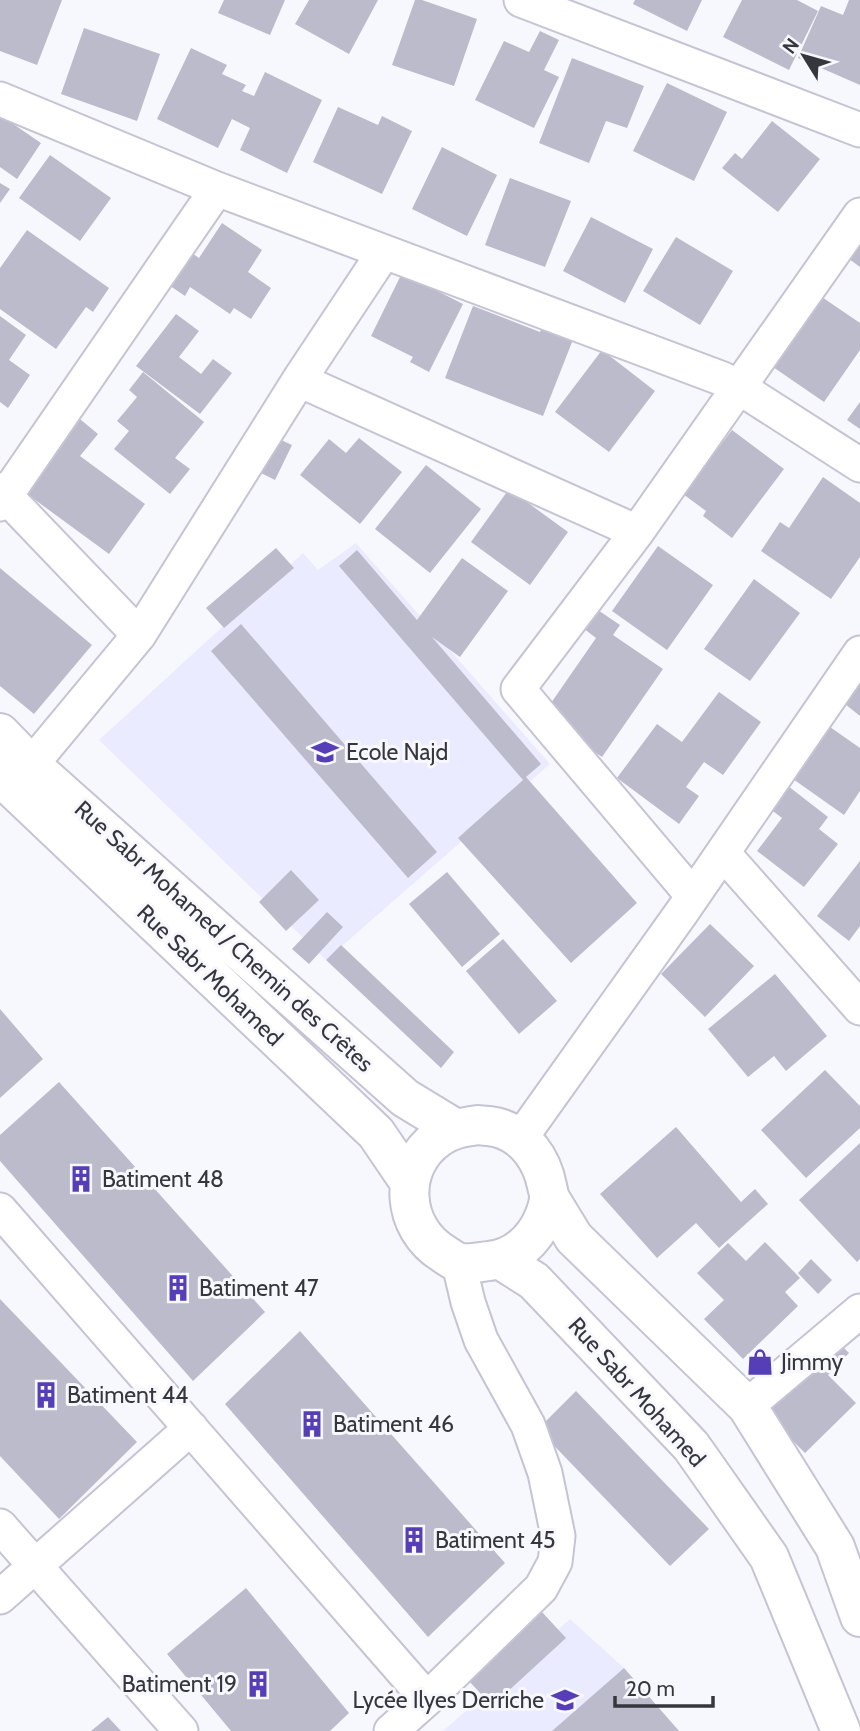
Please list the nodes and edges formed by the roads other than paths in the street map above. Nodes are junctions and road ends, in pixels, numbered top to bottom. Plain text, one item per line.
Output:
1 (521, 0) edge
2 (0, 99) edge
3 (860, 130) edge
4 (217, 189) junction
5 (860, 215) edge
6 (384, 252) junction
7 (299, 380) junction
8 (740, 388) junction
9 (860, 465) edge
10 (2, 497) edge
11 (637, 532) junction
12 (139, 635) junction
13 (860, 653) edge
14 (0, 733) edge
15 (15, 770) edge
16 (723, 853) junction
17 (693, 896) junction
18 (860, 1008) edge
19 (456, 1129) junction
20 (520, 1139) junction
21 (410, 1183) junction
22 (549, 1197) junction
23 (0, 1210) edge
24 (501, 1260) junction
25 (459, 1264) junction
26 (860, 1311) edge
27 (747, 1406) junction
28 (191, 1428) junction
29 (0, 1526) edge
30 (35, 1565) junction
31 (0, 1597) edge
32 (860, 1617) edge
33 (427, 1699) junction
34 (181, 1731) edge
35 (391, 1731) edge
36 (841, 1731) edge

1 - 3 street
2 - 4 street
4 - 6 street
4 - 10 street
5 - 8 street
6 - 7 street
6 - 8 street
7 - 11 street
7 - 12 street
8 - 9 street
8 - 11 street
10 - 12 street
11 - 17 street
12 - 15 street
13 - 16 street
14 - 15 main road, Rue Sabr Mohamed / Chemin des Crêtes
15 - 19 main road, Rue Sabr Mohamed / Chemin des Crêtes
15 - 21 main road, Rue Sabr Mohamed
16 - 17 street
16 - 18 street
17 - 20 street
19 - 20 main road
19 - 21 main road
20 - 22 main road
21 - 25 main road
22 - 24 main road
22 - 27 main road
23 - 28 street
24 - 25 main road
24 - 36 main road, Rue Sabr Mohamed
25 - 33 street
26 - 27 street
27 - 32 main road
28 - 30 street
28 - 33 street
29 - 30 street
30 - 31 street
30 - 34 street
33 - 35 street

